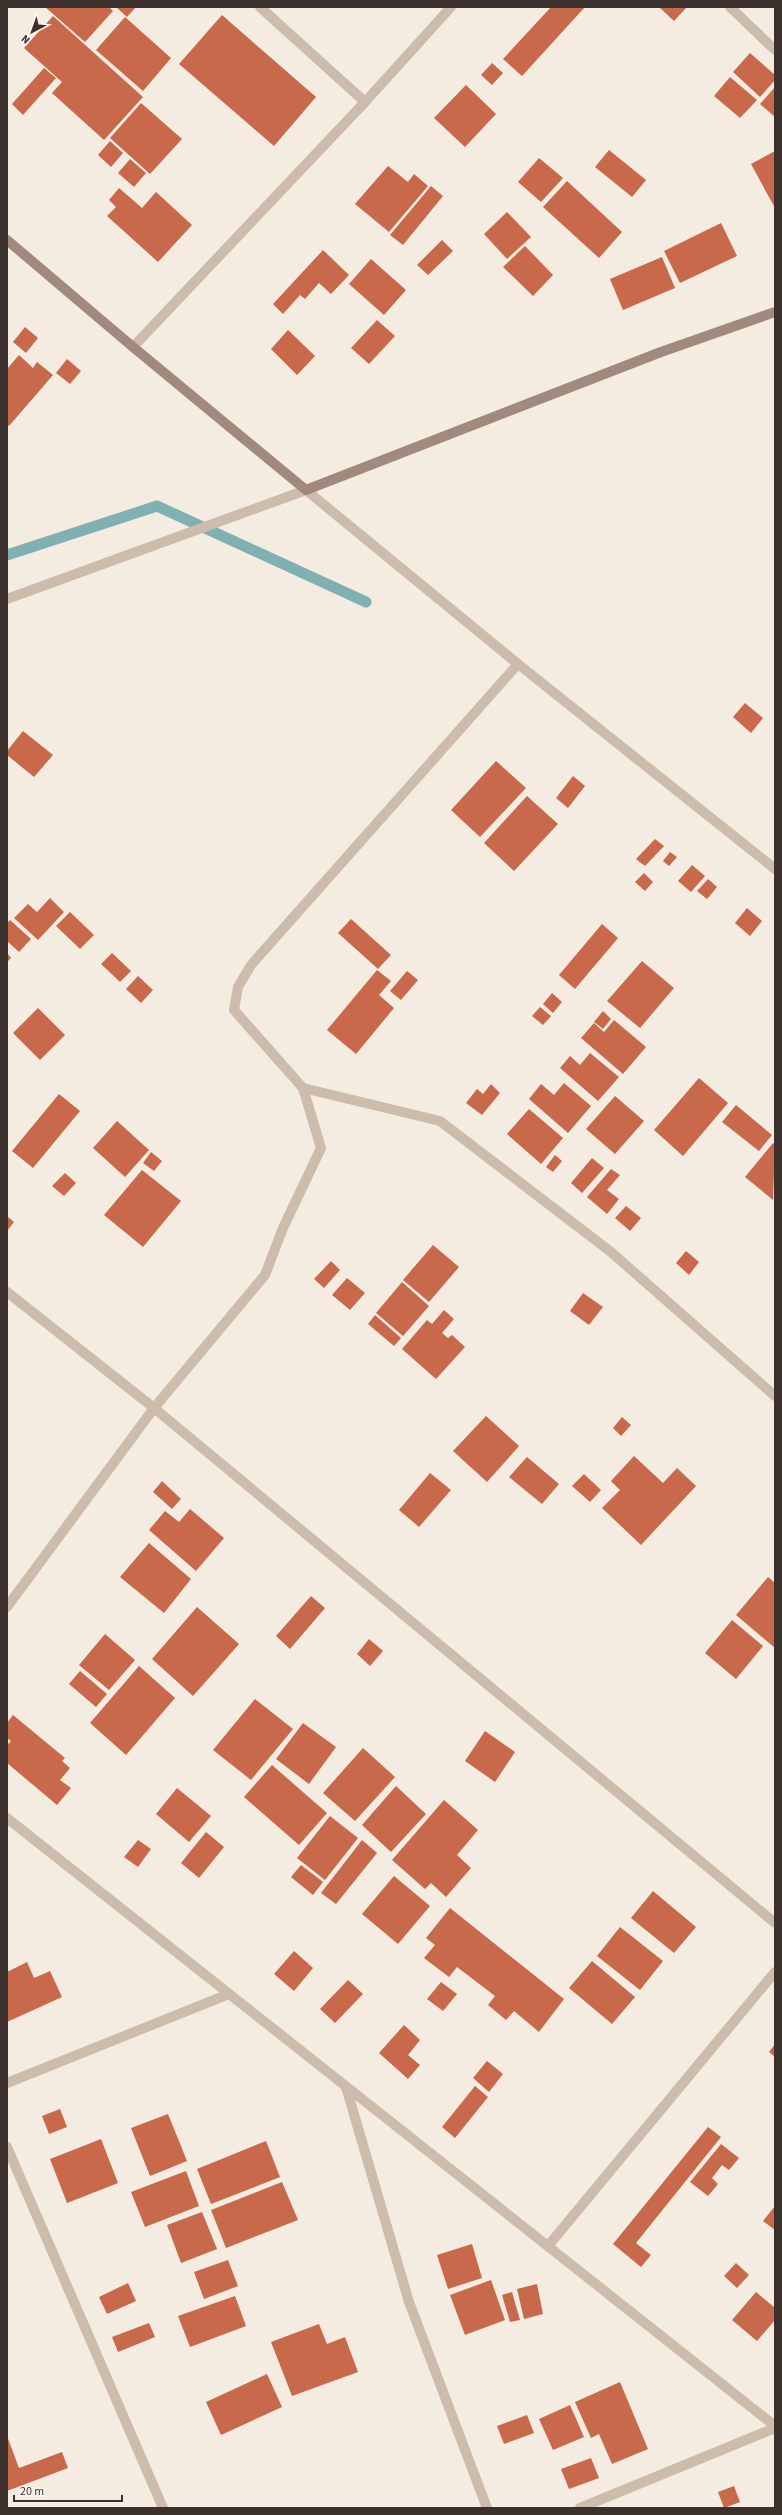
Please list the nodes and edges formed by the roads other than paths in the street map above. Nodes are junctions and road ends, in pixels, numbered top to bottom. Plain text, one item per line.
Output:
1 (260, 7) edge
2 (451, 7) edge
3 (730, 7) edge
4 (775, 50) edge
5 (365, 102) junction
6 (7, 240) edge
7 (775, 312) edge
8 (132, 348) junction
9 (306, 490) junction
10 (7, 599) edge
11 (518, 664) junction
12 (775, 869) edge
13 (303, 1088) junction
14 (7, 1292) edge
15 (775, 1396) edge
16 (154, 1408) junction
17 (7, 1607) edge
18 (7, 1818) edge
19 (775, 1923) edge
20 (775, 1972) edge
21 (229, 1994) junction
22 (7, 2083) edge
23 (346, 2087) junction
24 (7, 2147) edge
25 (548, 2246) junction
26 (775, 2427) edge
27 (163, 2508) edge
28 (487, 2508) edge
29 (580, 2508) edge

1 - 5 street
2 - 5 street
3 - 4 street
5 - 8 street
6 - 8 street
7 - 9 street
8 - 9 street
9 - 10 street
9 - 11 street
11 - 12 street
11 - 13 street
13 - 15 street
13 - 16 street
14 - 16 street
16 - 17 street
16 - 19 street
18 - 21 street
20 - 25 street
21 - 22 street
21 - 23 street
23 - 25 street
23 - 28 street
24 - 27 street
25 - 26 street
26 - 29 street

